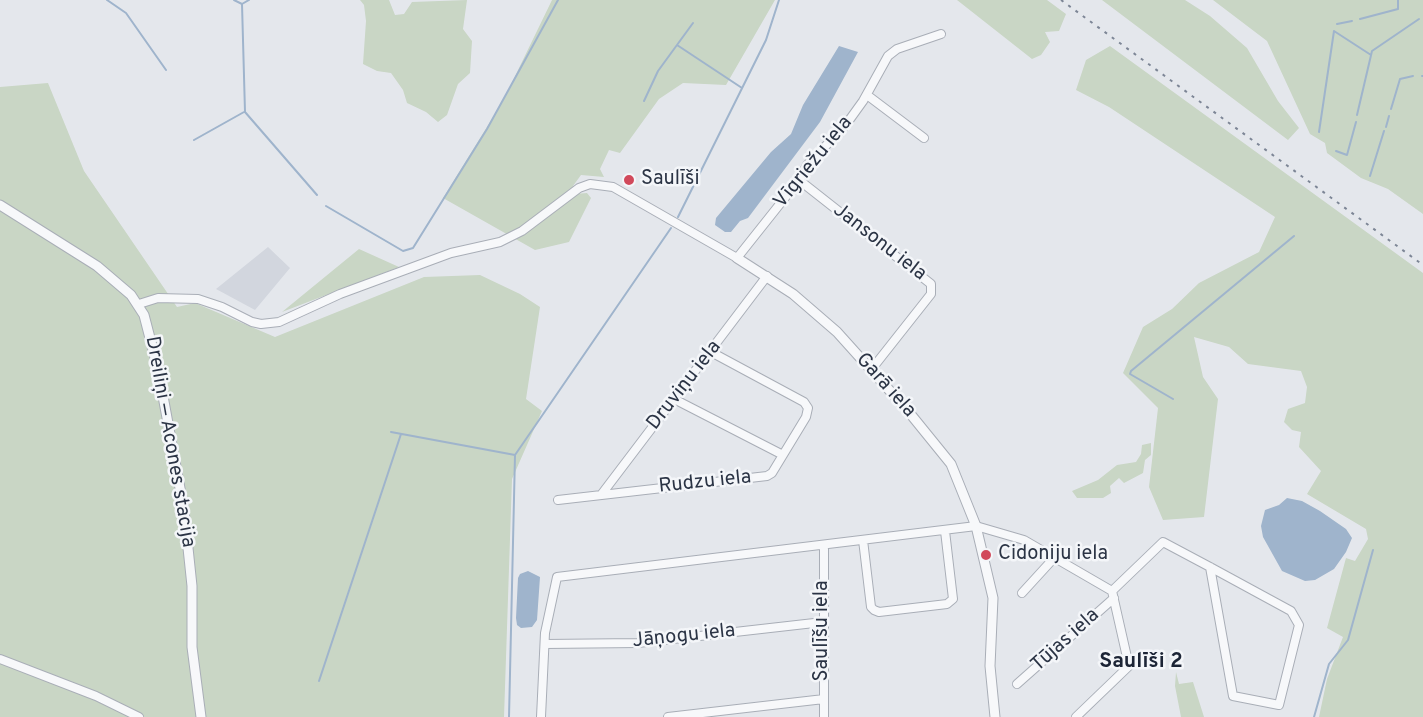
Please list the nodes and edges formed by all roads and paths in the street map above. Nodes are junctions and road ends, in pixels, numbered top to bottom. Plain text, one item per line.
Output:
1 (941, 34) dead end
2 (867, 95) junction
3 (924, 138) dead end
4 (799, 180) junction
5 (0, 205) edge
6 (737, 258) junction
7 (767, 276) junction
8 (138, 304) junction
9 (711, 352) junction
10 (871, 370) junction
11 (674, 399) junction
12 (783, 455) junction
13 (601, 495) junction
14 (558, 500) dead end
15 (976, 526) junction
16 (945, 531) junction
17 (863, 540) junction
18 (824, 544) junction
19 (1054, 558) junction
20 (1210, 567) junction
21 (1022, 593) dead end
22 (1113, 595) junction
23 (823, 622) junction
24 (545, 644) junction
25 (0, 659) edge
26 (1017, 684) dead end
27 (824, 699) junction
28 (139, 717) edge
29 (201, 717) edge
30 (541, 717) edge
31 (668, 717) edge
32 (824, 717) edge
33 (995, 717) edge
34 (1076, 717) edge

1 - 2 street, Vīgriežu iela
2 - 3 street
2 - 4 street, Vīgriežu iela
4 - 6 street, Vīgriežu iela
4 - 10 street, Jansonu iela
5 - 8 street, Dreiliņi — Acones stacija
6 - 7 street, Garā iela
6 - 8 street, Garā iela
7 - 9 street, Druviņu iela
7 - 10 street, Garā iela
8 - 29 street, Dreiliņi — Acones stacija
9 - 11 street, Druviņu iela
9 - 12 street, Rudzu iela
10 - 15 street, Garā iela
11 - 12 street
11 - 13 street, Druviņu iela
12 - 13 street, Rudzu iela
13 - 14 street, Rudzu iela
15 - 16 street
15 - 19 street
15 - 33 street, Garā iela
16 - 17 street
16 - 17 street
17 - 18 street
18 - 23 street, Saulīšu iela
18 - 24 street
19 - 21 street
19 - 22 street
20 - 20 street
20 - 22 street
22 - 26 street, Tūjas iela
22 - 34 street
23 - 24 street, Jāņogu iela
23 - 27 street, Saulīšu iela
24 - 30 street
25 - 28 street
27 - 31 street
27 - 32 street, Saulīšu iela

